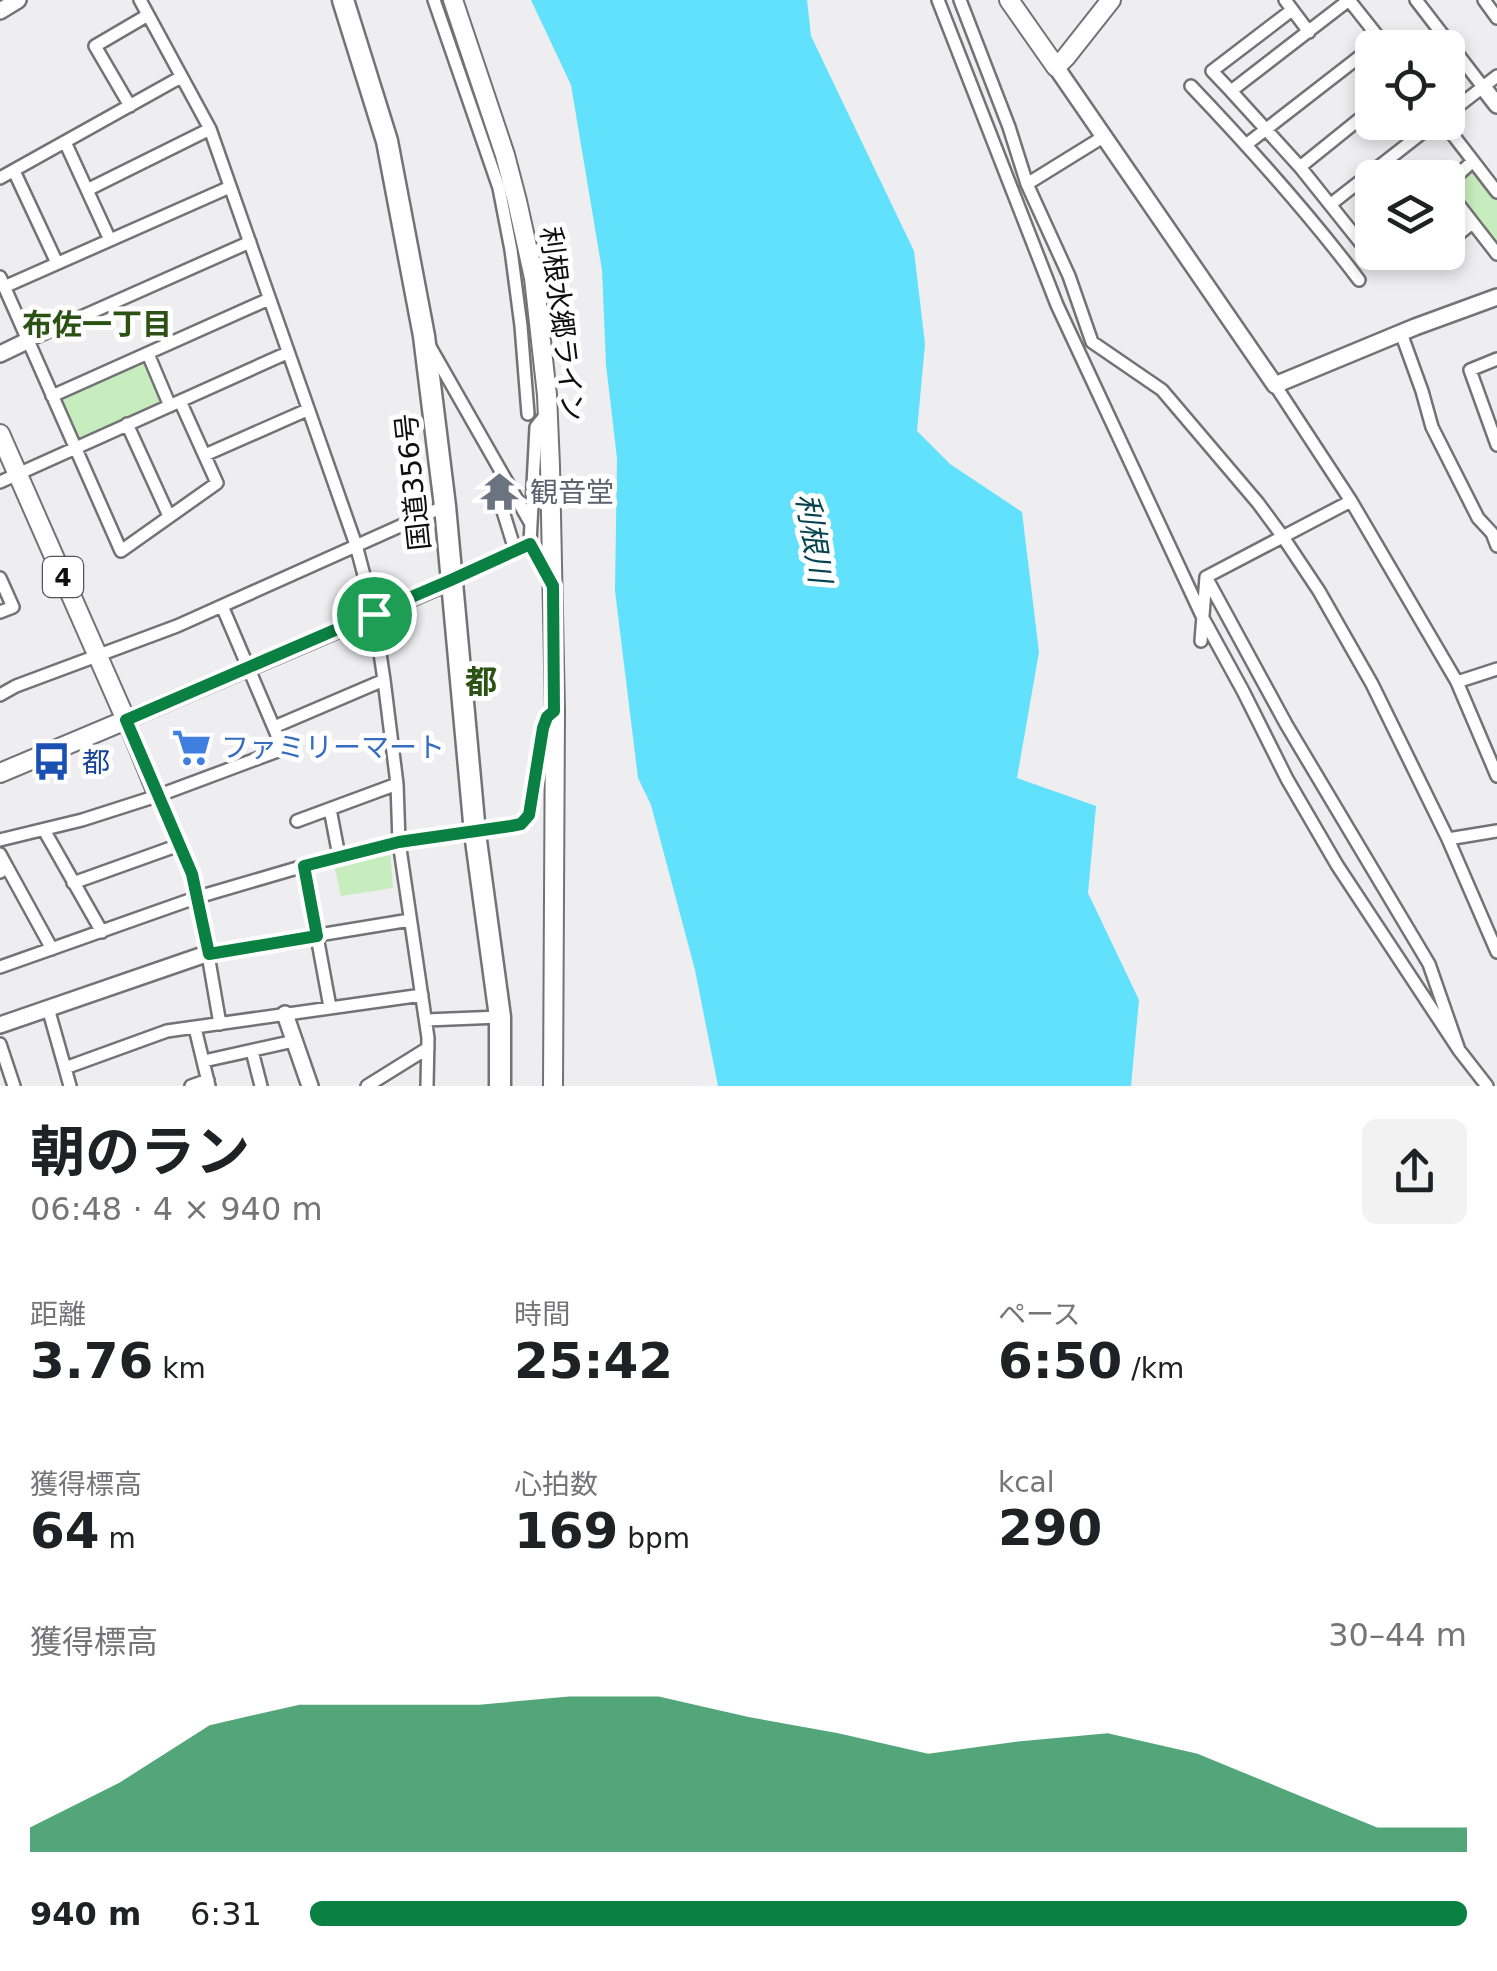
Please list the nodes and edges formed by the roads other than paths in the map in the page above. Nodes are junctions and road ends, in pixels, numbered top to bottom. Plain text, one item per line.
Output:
1 (140, 0) edge
2 (343, 0) edge
3 (434, 0) edge
4 (453, 0) edge
5 (938, 0) edge
6 (960, 0) edge
7 (1008, 0) edge
8 (1112, 0) edge
9 (1349, 0) edge
10 (1416, 0) edge
11 (1484, 0) edge
12 (1289, 5) edge
13 (148, 15) junction
14 (1497, 18) edge
15 (1373, 30) edge
16 (1309, 32) junction
17 (1355, 65) edge
18 (1056, 66) junction
19 (1497, 76) edge
20 (181, 77) junction
21 (1191, 86) dead end
22 (1483, 87) junction
23 (1231, 91) junction
24 (1465, 101) edge
25 (1497, 105) edge
26 (130, 106) junction
27 (1355, 123) edge
28 (210, 129) junction
29 (1266, 130) junction
30 (1103, 137) junction
31 (1415, 140) edge
32 (1455, 140) edge
33 (64, 142) junction
34 (1247, 144) junction
35 (1473, 161) junction
36 (1300, 168) junction
37 (1465, 168) edge
38 (14, 170) junction
39 (0, 178) edge
40 (1027, 184) junction
41 (230, 187) junction
42 (87, 190) junction
43 (1497, 192) edge
44 (1331, 204) junction
45 (1465, 214) edge
46 (1472, 223) junction
47 (1465, 229) edge
48 (1355, 235) edge
49 (110, 240) junction
50 (250, 242) junction
51 (1497, 254) edge
52 (57, 263) junction
53 (1359, 280) dead end
54 (2, 282) edge
55 (1497, 297) edge
56 (269, 299) junction
57 (1401, 333) junction
58 (424, 336) junction
59 (28, 341) junction
60 (287, 353) junction
61 (0, 354) edge
62 (148, 354) junction
63 (1497, 359) edge
64 (1275, 386) junction
65 (52, 396) junction
66 (175, 404) junction
67 (307, 410) junction
68 (538, 413) junction
69 (127, 424) junction
70 (0, 434) edge
71 (1497, 445) edge
72 (74, 447) junction
73 (205, 455) junction
74 (9, 478) edge
75 (1351, 501) junction
76 (445, 506) junction
77 (502, 508) dead end
78 (169, 516) junction
79 (531, 524) junction
80 (1283, 537) junction
81 (530, 544) junction
82 (356, 545) junction
83 (1497, 546) edge
84 (515, 550) junction
85 (0, 578) edge
86 (1206, 578) junction
87 (451, 580) junction
88 (553, 586) junction
89 (222, 606) junction
90 (0, 612) edge
91 (374, 614) junction
92 (1203, 618) junction
93 (1201, 641) dead end
94 (98, 657) junction
95 (249, 667) junction
96 (1497, 669) edge
97 (384, 680) junction
98 (1457, 682) junction
99 (0, 695) edge
100 (554, 711) junction
101 (126, 720) junction
102 (274, 727) junction
103 (0, 774) edge
104 (1497, 776) edge
105 (397, 784) junction
106 (157, 796) junction
107 (330, 809) junction
108 (297, 821) dead end
109 (44, 830) junction
110 (1497, 831) edge
111 (475, 832) junction
112 (1448, 839) junction
113 (0, 840) edge
114 (399, 842) junction
115 (179, 845) junction
116 (0, 854) edge
117 (339, 856) junction
118 (304, 866) junction
119 (3, 869) edge
120 (73, 883) junction
121 (198, 897) junction
122 (410, 920) junction
123 (102, 932) junction
124 (317, 936) junction
125 (52, 948) junction
126 (1497, 952) edge
127 (209, 954) junction
128 (0, 968) edge
129 (422, 995) junction
130 (330, 1007) junction
131 (48, 1008) junction
132 (285, 1014) junction
133 (500, 1017) junction
134 (426, 1020) junction
135 (220, 1024) junction
136 (0, 1025) edge
137 (195, 1028) junction
138 (294, 1041) junction
139 (0, 1044) edge
140 (428, 1048) junction
141 (252, 1050) junction
142 (1459, 1050) junction
143 (204, 1062) junction
144 (65, 1068) junction
145 (209, 1083) edge
146 (14, 1086) edge
147 (70, 1086) edge
148 (191, 1086) edge
149 (261, 1086) edge
150 (310, 1086) edge
151 (367, 1086) edge
152 (426, 1086) edge
153 (500, 1086) edge
154 (553, 1086) edge
155 (1487, 1086) edge

1 - 13 street
2 - 58 highway, 国道356号
3 - 68 street
4 - 68 main road, 利根水郷ライン
5 - 92 street
6 - 40 street
7 - 18 main road
8 - 18 main road
9 - 15 street
9 - 16 street
10 - 22 street
11 - 14 street
12 - 16 street
12 - 23 street
13 - 20 street
13 - 26 street
16 - 23 street
17 - 29 street
18 - 30 street
19 - 22 street
20 - 26 street
20 - 28 street
21 - 34 street
22 - 24 street
22 - 25 street
23 - 29 street
26 - 33 street
27 - 36 street
28 - 41 street
28 - 42 street
29 - 34 street
29 - 36 street
30 - 40 street
30 - 64 street
31 - 44 street
32 - 35 street
33 - 38 street
33 - 42 street
34 - 53 street
35 - 37 street
35 - 43 street
36 - 44 street
38 - 39 street
38 - 52 street
40 - 80 street
41 - 49 street
41 - 50 street
42 - 49 street
44 - 48 street
45 - 46 street
46 - 47 street
46 - 51 street
49 - 52 street
50 - 56 street
50 - 59 street
52 - 54 street
54 - 59 street
55 - 57 street
56 - 60 street
56 - 62 street
57 - 64 street
57 - 83 street
58 - 76 highway, 国道356号
58 - 79 street
59 - 61 street
59 - 65 street
60 - 66 street
60 - 67 street
62 - 65 street
62 - 66 street
63 - 71 street
64 - 75 street
65 - 72 street
66 - 69 street
66 - 73 street
67 - 73 street
67 - 82 street
68 - 79 street
68 - 88 main road, 利根水郷ライン
69 - 72 street
69 - 78 street
70 - 74 main road, 4
72 - 74 street
72 - 78 street
73 - 78 street
74 - 94 main road, 4
75 - 80 street
75 - 98 street
76 - 82 street
76 - 87 highway, 国道356号
77 - 84 street
79 - 81 street
80 - 86 street
80 - 112 street
81 - 84 street
81 - 88 street
82 - 89 street
82 - 91 street
84 - 87 street
85 - 90 street
86 - 92 street
86 - 142 street
87 - 91 street
87 - 111 highway, 国道356号
88 - 100 main road, 利根水郷ライン
89 - 94 street
89 - 95 street
91 - 95 street
91 - 97 street
92 - 93 street
92 - 142 street
94 - 99 street
94 - 101 main road, 4
95 - 101 street
95 - 102 street
96 - 98 street
97 - 102 street
97 - 105 street
98 - 104 street
100 - 111 street
100 - 154 main road, 利根水郷ライン
101 - 103 main road
101 - 106 street
102 - 106 street
105 - 107 street
105 - 114 street
106 - 109 street
106 - 115 street
107 - 108 street
107 - 117 street
109 - 113 street
109 - 120 street
110 - 112 street
111 - 114 street
111 - 133 highway, 国道356号
112 - 126 street
114 - 117 street
114 - 122 street
115 - 120 street
115 - 121 street
116 - 119 street
117 - 118 street
118 - 121 street
118 - 124 street
119 - 125 street
120 - 123 street
121 - 123 street
121 - 127 street
122 - 124 street
122 - 129 street
123 - 125 street
124 - 127 street
124 - 130 street
125 - 128 street
127 - 131 street
127 - 135 street
129 - 130 street
129 - 134 street
130 - 132 street
131 - 136 street
131 - 144 street
132 - 135 street
132 - 138 street
133 - 134 street
133 - 153 highway, 国道356号
134 - 140 street
135 - 137 street
137 - 143 street
137 - 144 street
138 - 141 street
138 - 150 street
139 - 146 street
140 - 151 street
140 - 152 street
141 - 143 street
141 - 149 street
142 - 155 street
143 - 145 street
144 - 147 street
145 - 148 street

